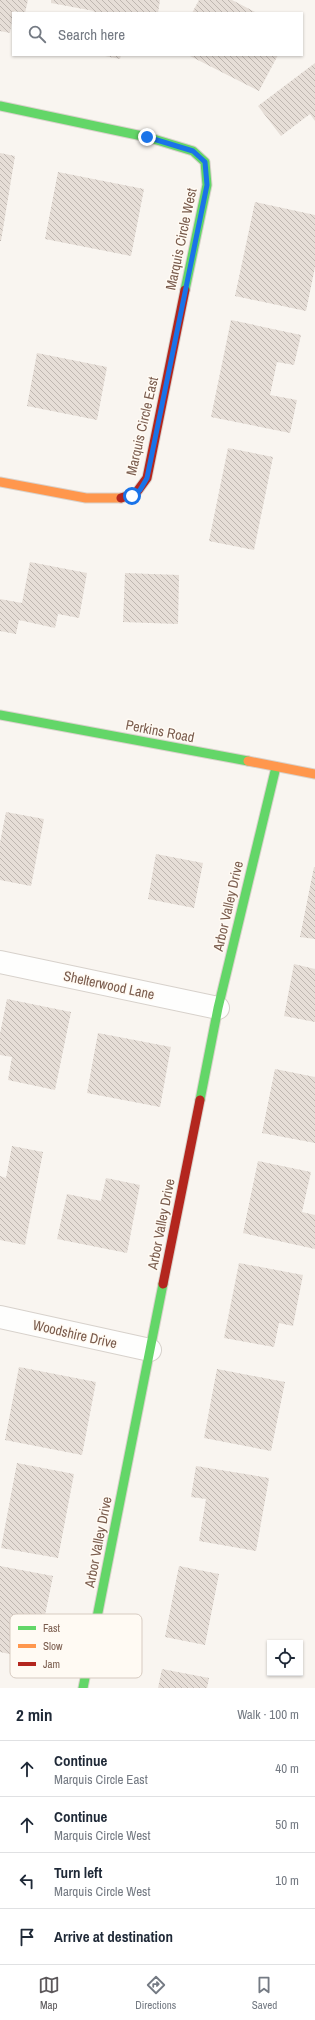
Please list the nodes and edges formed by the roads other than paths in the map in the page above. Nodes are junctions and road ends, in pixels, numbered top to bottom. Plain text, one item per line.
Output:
1 (0, 106) edge
2 (174, 344) joint
3 (0, 482) edge
4 (0, 715) edge
5 (276, 767) junction
6 (315, 774) edge
7 (0, 962) edge
8 (218, 1008) junction
9 (0, 1317) edge
10 (150, 1350) junction
11 (98, 1614) edge
12 (85, 1678) edge
13 (83, 1688) edge

1 - 2 street, Marquis Circle West
2 - 3 street, Marquis Circle East
4 - 5 street, Perkins Road
5 - 6 street, Perkins Road
5 - 8 street, Arbor Valley Drive
7 - 8 street, Shelterwood Lane
8 - 10 street, Arbor Valley Drive
9 - 10 street, Woodshire Drive
10 - 11 street, Arbor Valley Drive
12 - 13 street, Arbor Valley Drive

